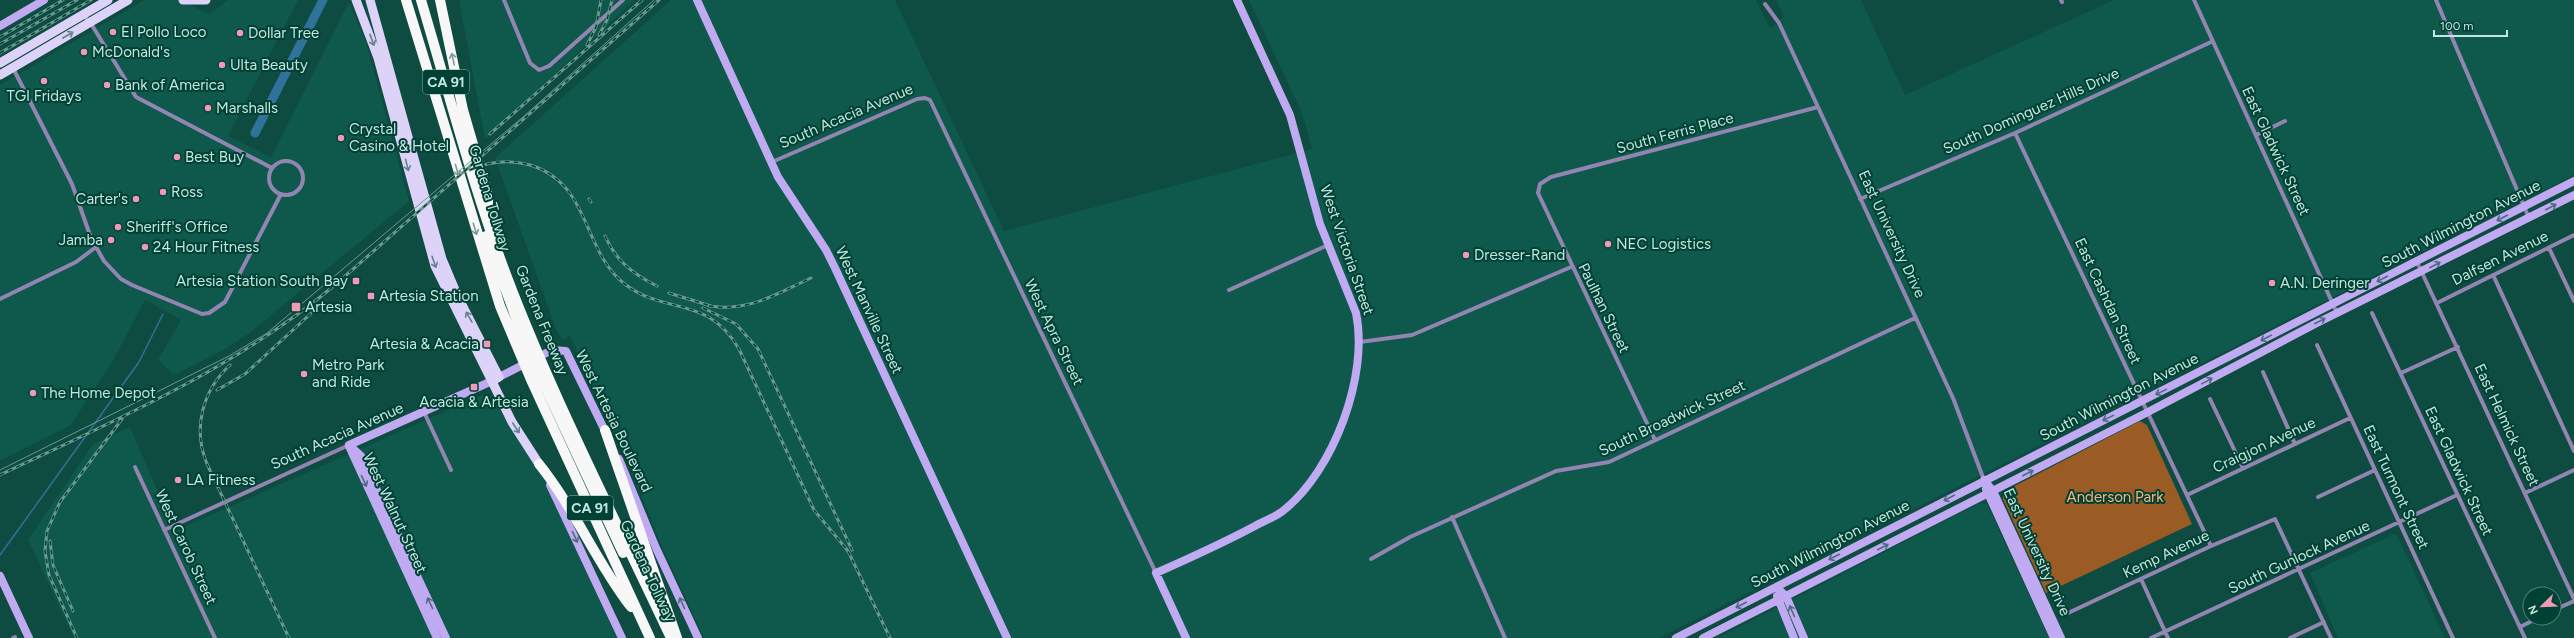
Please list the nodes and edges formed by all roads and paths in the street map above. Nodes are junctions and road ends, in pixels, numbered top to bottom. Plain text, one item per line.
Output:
1 (44, 0) edge
2 (108, 0) edge
3 (128, 0) edge
4 (183, 0) edge
5 (196, 0) edge
6 (206, 0) edge
7 (370, 0) edge
8 (406, 0) edge
9 (412, 0) edge
10 (420, 0) edge
11 (440, 0) edge
12 (504, 0) edge
13 (623, 0) edge
14 (697, 0) edge
15 (1237, 0) edge
16 (2194, 0) edge
17 (2436, 0) edge
18 (357, 2) edge
19 (1765, 4) dead end
20 (82, 15) junction
21 (90, 22) junction
22 (0, 26) edge
23 (2211, 42) junction
24 (382, 56) junction
25 (4, 61) edge
26 (12, 67) junction
27 (0, 75) edge
28 (930, 100) joint
29 (1818, 107) junction
30 (441, 115) junction
31 (2286, 121) dead end
32 (2015, 132) junction
33 (2256, 134) junction
34 (461, 145) junction
35 (772, 162) junction
36 (272, 168) junction
37 (2574, 181) edge
38 (1540, 184) joint
39 (473, 185) junction
40 (281, 194) junction
41 (2574, 195) edge
42 (1860, 200) junction
43 (2524, 207) junction
44 (2529, 218) junction
45 (2574, 235) edge
46 (1328, 245) junction
47 (96, 247) junction
48 (2549, 248) junction
49 (2417, 262) junction
50 (1571, 267) junction
51 (2422, 272) junction
52 (2494, 277) junction
53 (1229, 290) dead end
54 (0, 299) edge
55 (2574, 301) edge
56 (2437, 303) junction
57 (2333, 304) junction
58 (2337, 313) junction
59 (2372, 313) dead end
60 (1915, 318) junction
61 (1360, 342) junction
62 (2317, 345) dead end
63 (526, 348) junction
64 (2458, 348) junction
65 (2263, 372) dead end
66 (2401, 373) junction
67 (540, 378) junction
68 (496, 379) junction
69 (537, 393) junction
70 (2210, 400) dead end
71 (2143, 402) junction
72 (424, 412) junction
73 (2148, 412) junction
74 (2350, 418) junction
75 (605, 430) junction
76 (1655, 440) junction
77 (2295, 444) junction
78 (348, 445) junction
79 (2574, 451) edge
80 (539, 464) junction
81 (135, 467) dead end
82 (2243, 468) junction
83 (451, 470) dead end
84 (2375, 470) junction
85 (2574, 470) edge
86 (1984, 480) junction
87 (1990, 492) junction
88 (2525, 493) junction
89 (2187, 495) junction
90 (2457, 495) junction
91 (2318, 497) dead end
92 (1452, 517) junction
93 (2400, 523) junction
94 (164, 530) junction
95 (2211, 546) junction
96 (1371, 560) dead end
97 (2299, 571) junction
98 (1156, 573) junction
99 (0, 576) edge
100 (2141, 579) junction
101 (416, 582) junction
102 (1776, 587) junction
103 (1786, 596) junction
104 (2574, 600) edge
105 (1777, 601) junction
106 (2562, 606) edge
107 (2068, 613) dead end
108 (2324, 622) junction
109 (643, 624) junction
110 (2520, 626) joint
111 (2165, 632) junction
112 (29, 638) edge
113 (215, 638) edge
114 (437, 638) edge
115 (446, 638) edge
116 (622, 638) edge
117 (650, 638) edge
118 (656, 638) edge
119 (663, 638) edge
120 (671, 638) edge
121 (677, 638) edge
122 (698, 638) edge
123 (1007, 638) edge
124 (1186, 638) edge
125 (1505, 638) edge
126 (1676, 638) edge
127 (1703, 638) edge
128 (1794, 638) edge
129 (1804, 638) edge
130 (2054, 638) edge
131 (2061, 638) edge
132 (2152, 638) edge
133 (2168, 638) edge
134 (2290, 638) edge
135 (2331, 638) edge
136 (2453, 638) edge
137 (2525, 638) edge

1 - 22 main road
2 - 20 main road
3 - 21 main road
4 - 5 main road
5 - 6 main road
7 - 24 main road
8 - 30 highway, Gardena Freeway / CA 91
9 - 30 highway
10 - 34 highway, Gardena Freeway / CA 91
34 -> 11 highway
12 - 13 street
14 - 35 main road, West Manville Street
15 - 46 main road, West Victoria Street
16 - 23 street, East Gladwick Street
17 - 43 street
18 -> 24 main road
19 - 29 street, East University Drive
20 - 21 street
20 - 25 main road
26 -> 21 main road
21 - 36 street
23 - 32 street, South Dominguez Hills Drive
23 - 33 street, East Gladwick Street
24 - 68 main road
25 - 26 street
26 - 27 main road
26 - 47 street
28 - 35 street, South Acacia Avenue
28 - 98 street, West Apra Street
29 - 38 street, South Ferris Place
29 - 42 street, East University Drive
30 - 34 highway, Gardena Freeway / CA 91
31 - 33 street
32 - 42 street, South Dominguez Hills Drive
32 - 71 street, East Cashdan Street
33 - 57 street, East Gladwick Street
34 - 39 highway
34 - 39 highway, Gardena Freeway / CA 91
35 - 123 main road, West Manville Street
36 - 40 street
36 - 40 street
37 - 43 main road, South Wilmington Avenue
38 - 50 street, Paulhan Street
39 - 63 highway, Gardena Freeway / CA 91
39 - 63 highway, Gardena Freeway / CA 91
40 - 47 street
44 -> 41 main road, South Wilmington Avenue
42 - 60 street, East University Drive
43 - 44 street
43 -> 49 main road, South Wilmington Avenue
51 -> 44 main road, South Wilmington Avenue
45 - 48 street, Dalfsen Avenue
46 - 53 street
46 - 61 main road, West Victoria Street
47 - 54 street
48 - 52 street, Dalfsen Avenue
48 - 55 street
49 - 51 street, East Helmick Street
49 -> 57 main road, South Wilmington Avenue
50 - 61 street
50 - 76 street, Paulhan Street
51 - 56 street, East Helmick Street
51 - 58 main road, South Wilmington Avenue
52 - 56 street, Dalfsen Avenue
52 - 79 street
56 - 64 street, East Helmick Street
57 - 58 street, East Gladwick Street
57 -> 71 main road, South Wilmington Avenue
73 -> 58 main road, South Wilmington Avenue
59 - 66 street, East Gladwick Street
60 - 76 street, South Broadwick Street
60 - 86 street, East University Drive
61 - 98 main road, West Victoria Street
62 - 74 street, East Turmont Street
63 - 67 highway, Gardena Freeway / CA 91
63 - 67 highway, Gardena Freeway / CA 91
64 - 66 street
64 - 88 street, East Helmick Street
65 - 77 street
66 - 90 street, East Gladwick Street
67 - 69 highway, Gardena Freeway / CA 91
67 - 119 highway, Gardena Tollway
67 - 120 highway, Gardena Freeway / CA 91
68 - 72 main road, South Acacia Avenue
68 - 75 main road, West Artesia Boulevard
68 -> 80 main road
69 - 109 highway, Gardena Freeway / CA 91
69 - 118 highway, Gardena Tollway
70 - 82 street
71 - 73 street, East Cashdan Street
71 -> 86 main road, South Wilmington Avenue
72 - 78 main road, South Acacia Avenue
72 - 83 street
87 -> 73 main road, South Wilmington Avenue
73 - 89 street, East Cashdan Street
74 - 77 street, Craigjon Avenue
74 - 84 street, East Turmont Street
75 - 121 highway
122 -> 75 main road, West Artesia Boulevard
76 - 92 street, South Broadwick Street
77 - 82 street, Craigjon Avenue
78 - 94 street, South Acacia Avenue
78 - 101 main road, West Walnut Street
80 - 109 highway
80 -> 116 main road
81 - 94 street, West Carob Street
82 - 89 street, Craigjon Avenue
84 - 91 street
84 - 93 street, East Turmont Street
85 - 88 street
86 - 87 main road, East University Drive
86 -> 102 main road, South Wilmington Avenue
103 -> 87 main road, South Wilmington Avenue
87 - 130 main road, East University Drive
87 - 131 main road, East University Drive
88 - 104 street, East Helmick Street
89 - 95 street, East Cashdan Street
90 - 93 street, South Gunlock Avenue
90 - 110 street, East Gladwick Street
92 - 96 street, South Broadwick Street
92 - 125 street
93 - 97 street, South Gunlock Avenue
93 - 136 street, East Turmont Street
94 - 113 street, West Carob Street
95 - 97 street, Kemp Avenue
95 - 100 street, Kemp Avenue
97 - 108 street
97 - 111 street, South Gunlock Avenue
98 - 124 main road
99 - 112 main road
100 - 107 street, Kemp Avenue
100 - 111 street
101 - 114 main road, West Walnut Street
115 -> 101 main road, West Walnut Street
102 - 103 main road
102 - 105 main road
102 -> 126 main road, South Wilmington Avenue
103 - 105 main road, South Wilmington Avenue
129 -> 103 main road
104 - 106 street
105 - 127 main road, South Wilmington Avenue
105 - 128 main road
108 - 134 street
108 - 135 street
109 - 117 highway, Gardena Freeway / CA 91
110 - 137 street, East Gladwick Street
111 - 132 street, South Gunlock Avenue
111 - 133 street

